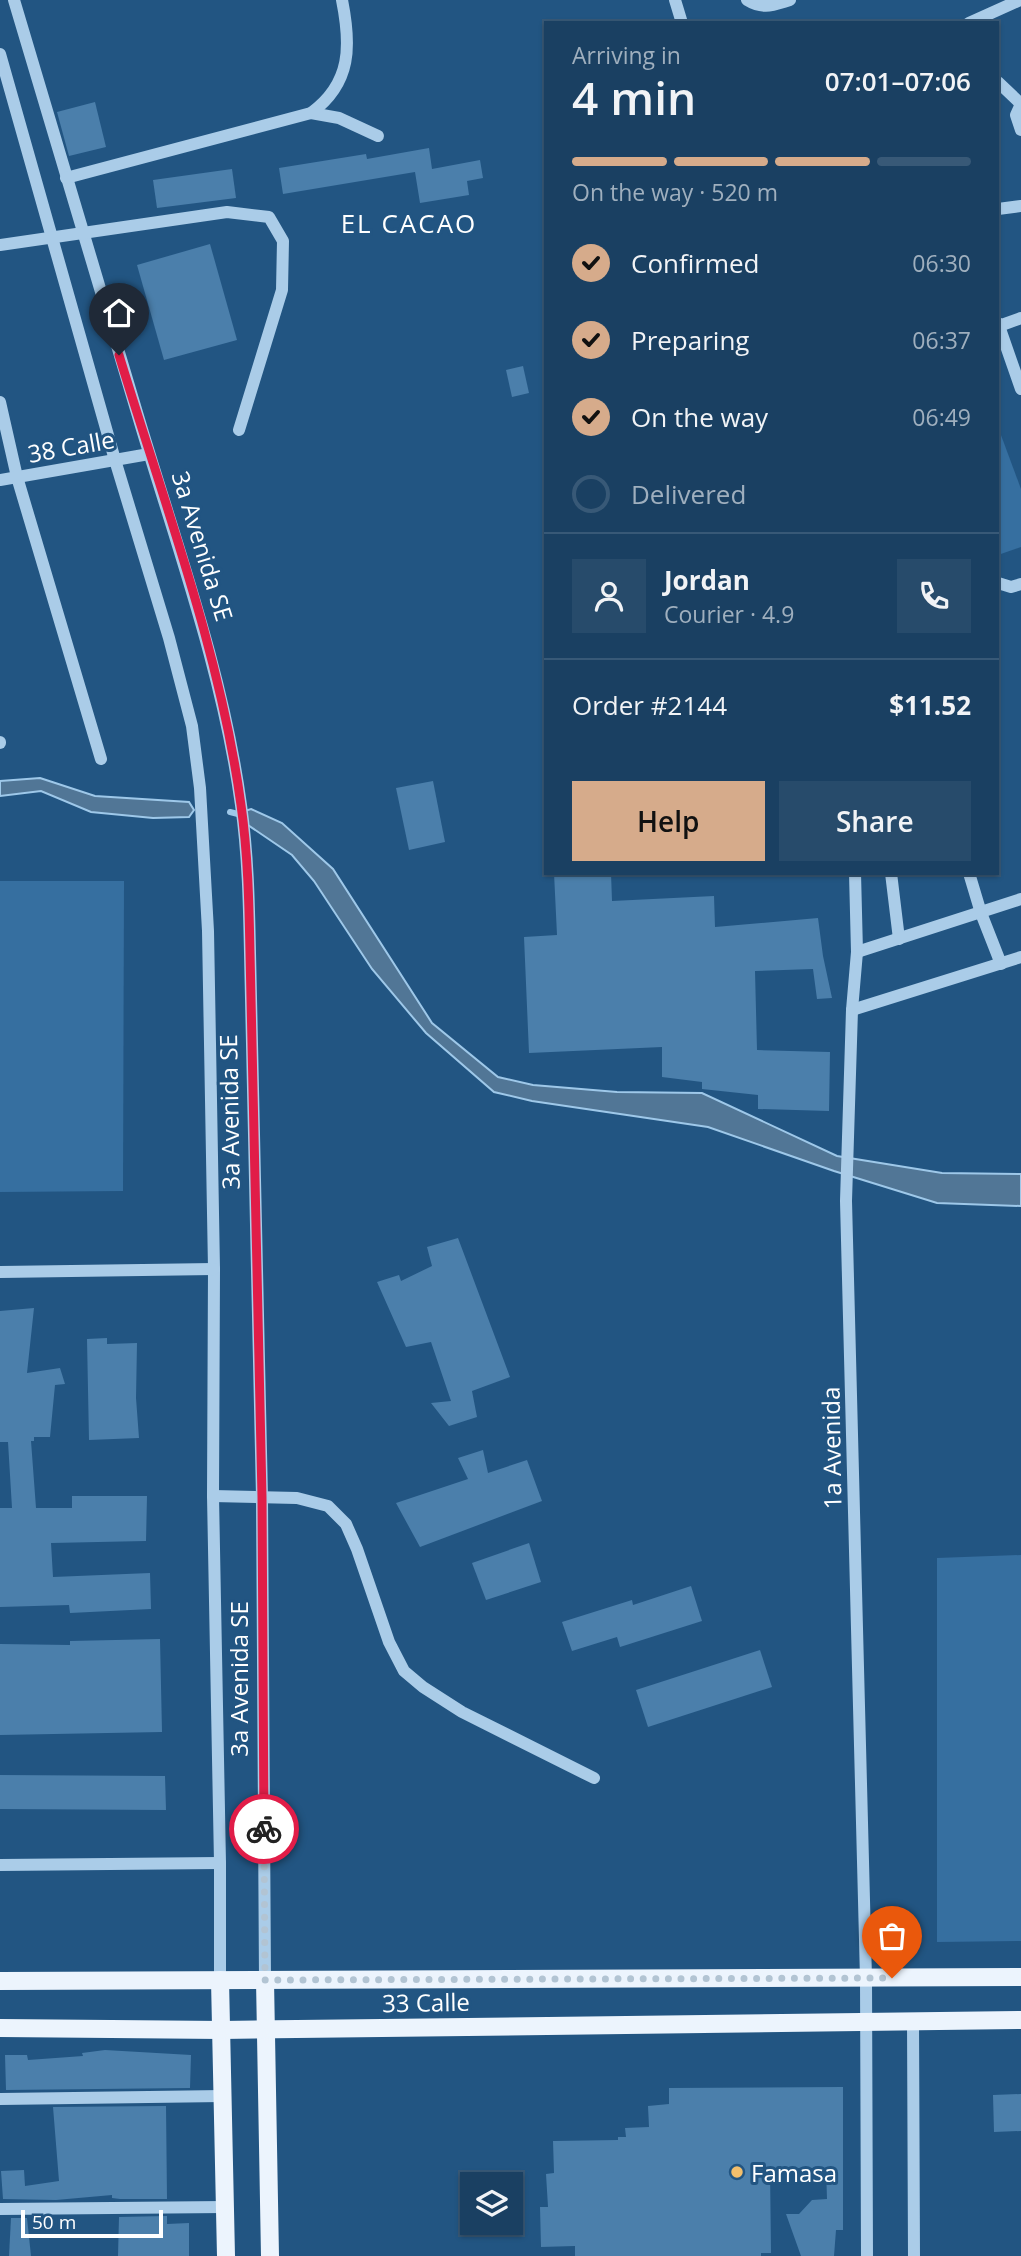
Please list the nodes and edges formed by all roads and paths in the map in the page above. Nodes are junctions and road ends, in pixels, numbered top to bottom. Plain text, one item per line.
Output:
1 (14, 0) edge
2 (342, 0) edge
3 (675, 0) edge
4 (747, 0) edge
5 (790, 0) edge
6 (1020, 0) edge
7 (680, 21) edge
8 (973, 21) edge
9 (0, 54) edge
10 (999, 83) edge
11 (1021, 104) edge
12 (311, 113) junction
13 (1021, 130) edge
14 (378, 135) dead end
15 (66, 178) junction
16 (1021, 206) edge
17 (999, 209) edge
18 (82, 232) junction
19 (52, 237) junction
20 (0, 245) edge
21 (1021, 318) edge
22 (999, 325) edge
23 (999, 328) edge
24 (1021, 389) edge
25 (0, 402) edge
26 (239, 430) dead end
27 (149, 454) junction
28 (115, 460) junction
29 (17, 477) junction
30 (0, 480) edge
31 (999, 583) edge
32 (1021, 584) edge
33 (101, 759) dead end
34 (855, 875) edge
35 (891, 875) edge
36 (970, 875) edge
37 (1021, 899) edge
38 (981, 913) junction
39 (899, 939) junction
40 (857, 952) junction
41 (1021, 957) edge
42 (1001, 964) junction
43 (852, 1010) junction
44 (214, 1269) junction
45 (0, 1272) edge
46 (213, 1496) junction
47 (262, 1497) junction
48 (594, 1779) dead end
49 (220, 1863) junction
50 (0, 1865) edge
51 (1021, 1977) edge
52 (866, 1978) junction
53 (220, 1980) junction
54 (265, 1980) junction
55 (0, 1981) edge
56 (913, 2020) junction
57 (1021, 2020) edge
58 (865, 2021) junction
59 (0, 2028) edge
60 (267, 2029) junction
61 (222, 2030) junction
62 (223, 2096) junction
63 (0, 2099) edge
64 (225, 2207) junction
65 (0, 2209) edge
66 (226, 2256) edge
67 (270, 2256) edge
68 (867, 2256) edge
69 (914, 2256) edge

1 - 15 street, 3a Avenida SE
2 - 12 street
3 - 7 street
4 - 5 street
6 - 8 street
9 - 19 street, 3a Avenida SE
10 - 11 street
11 - 13 street
12 - 14 street
12 - 15 street
15 - 18 street, 3a Avenida SE
16 - 17 street
18 - 19 street
18 - 26 street
18 - 27 street, 3a Avenida SE
19 - 20 street
19 - 28 street, 3a Avenida SE
21 - 22 street
23 - 24 street
25 - 29 street
27 - 28 street, 38 Calle
27 - 47 street, 3a Avenida SE
28 - 29 street, 38 Calle
28 - 44 street, 3a Avenida SE
29 - 30 street, 38 Calle
29 - 33 street
31 - 32 street
34 - 40 street, 1a Avenida
35 - 39 street
36 - 38 street
37 - 38 street
38 - 39 street
38 - 42 street
39 - 40 street
40 - 43 street, 1a Avenida
41 - 42 street
42 - 43 street
43 - 52 street, 1a Avenida
44 - 45 street
44 - 46 street, 3a Avenida SE
46 - 47 street
46 - 49 street, 3a Avenida SE
47 - 48 street
47 - 54 street, 3a Avenida SE
49 - 50 street
49 - 53 street, 3a Avenida SE
51 - 52 main road, 33 Calle
52 - 54 main road, 33 Calle
52 - 58 street, 1a Avenida
53 - 54 main road, 33 Calle
53 - 55 main road, 33 Calle
53 - 61 main road, 3a Avenida SE
54 - 60 main road, 3a Avenida SE
56 - 57 main road, 33 Calle
56 - 58 main road, 33 Calle
56 - 69 street
58 - 60 main road, 33 Calle
58 - 68 street, 1a Avenida
59 - 61 main road, 33 Calle
60 - 61 main road, 33 Calle
60 - 67 main road, 3a Avenida SE
61 - 62 main road, 3a Avenida SE
62 - 63 street
62 - 64 main road, 3a Avenida SE
64 - 65 street
64 - 66 main road, 3a Avenida SE

